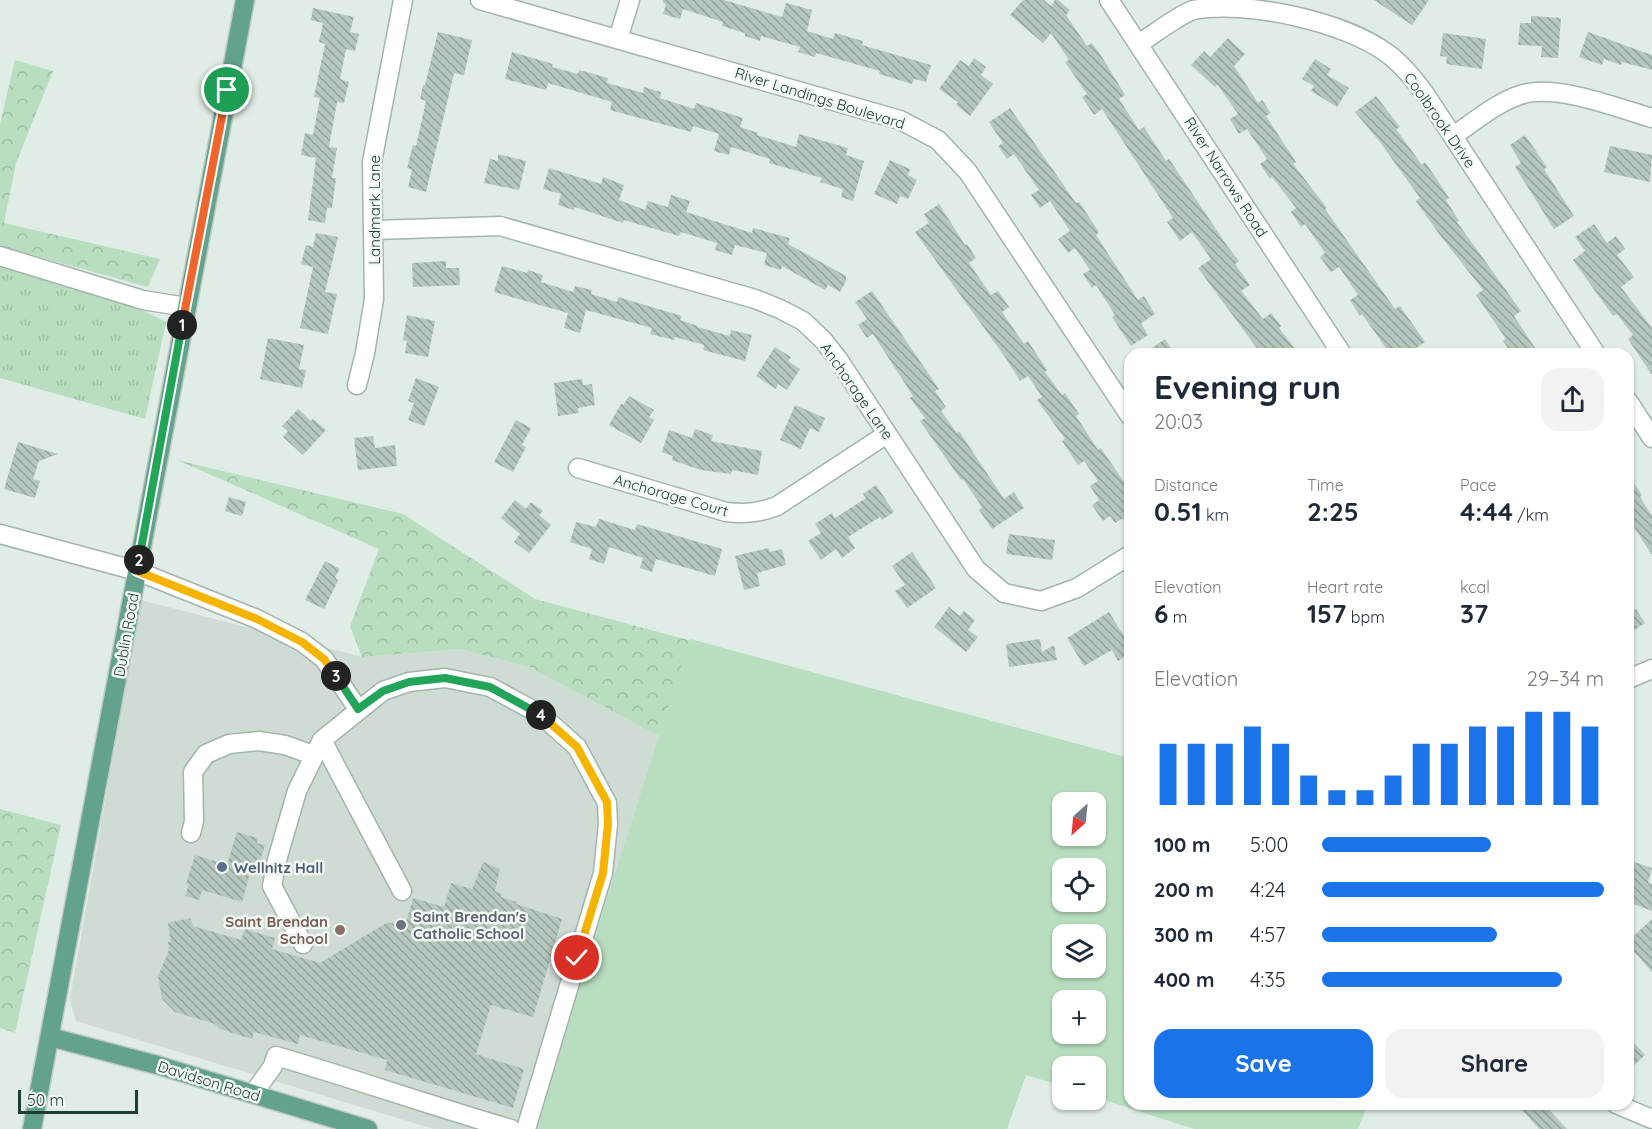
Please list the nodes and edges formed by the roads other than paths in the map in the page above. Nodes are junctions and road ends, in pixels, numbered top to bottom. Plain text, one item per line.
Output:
1 (244, 0) edge
2 (403, 0) edge
3 (480, 0) edge
4 (630, 0) edge
5 (1109, 0) edge
6 (618, 39) junction
7 (1138, 44) junction
8 (1652, 117) edge
9 (1453, 136) junction
10 (374, 230) junction
11 (0, 256) edge
12 (186, 307) junction
13 (1338, 348) edge
14 (1592, 348) edge
15 (357, 385) dead end
16 (1124, 407) edge
17 (1634, 410) edge
18 (887, 434) junction
19 (1652, 438) edge
20 (578, 468) dead end
21 (0, 534) edge
22 (1124, 559) edge
23 (137, 571) junction
24 (1652, 669) edge
25 (1634, 677) edge
26 (358, 709) junction
27 (317, 748) junction
28 (191, 833) dead end
29 (402, 891) dead end
30 (303, 945) dead end
31 (50, 1037) junction
32 (253, 1094) junction
33 (1630, 1110) edge
34 (1652, 1119) edge
35 (32, 1129) edge
36 (368, 1129) edge
37 (511, 1129) edge
38 (526, 1129) edge

1 - 12 main road, Dublin Road
2 - 10 street, Landmark Lane
3 - 6 street, River Landings Boulevard
4 - 6 street
5 - 7 street, River Narrows Road
6 - 16 street, River Landings Boulevard
7 - 9 street, Coolbrook Drive
7 - 13 street, River Narrows Road
8 - 9 street
9 - 14 street, Coolbrook Drive
10 - 15 street, Landmark Lane
10 - 18 street, Anchorage Lane
11 - 12 street
12 - 23 main road, Dublin Road
17 - 19 street
18 - 20 street, Anchorage Court
18 - 22 street, Anchorage Lane
21 - 23 street
23 - 26 street
23 - 31 main road, Dublin Road
24 - 25 street
26 - 27 street
26 - 38 street
27 - 28 street
27 - 29 street
27 - 30 street
31 - 32 main road, Davidson Road
31 - 35 main road, Dublin Road
32 - 36 main road, Davidson Road
32 - 37 street
33 - 34 street

